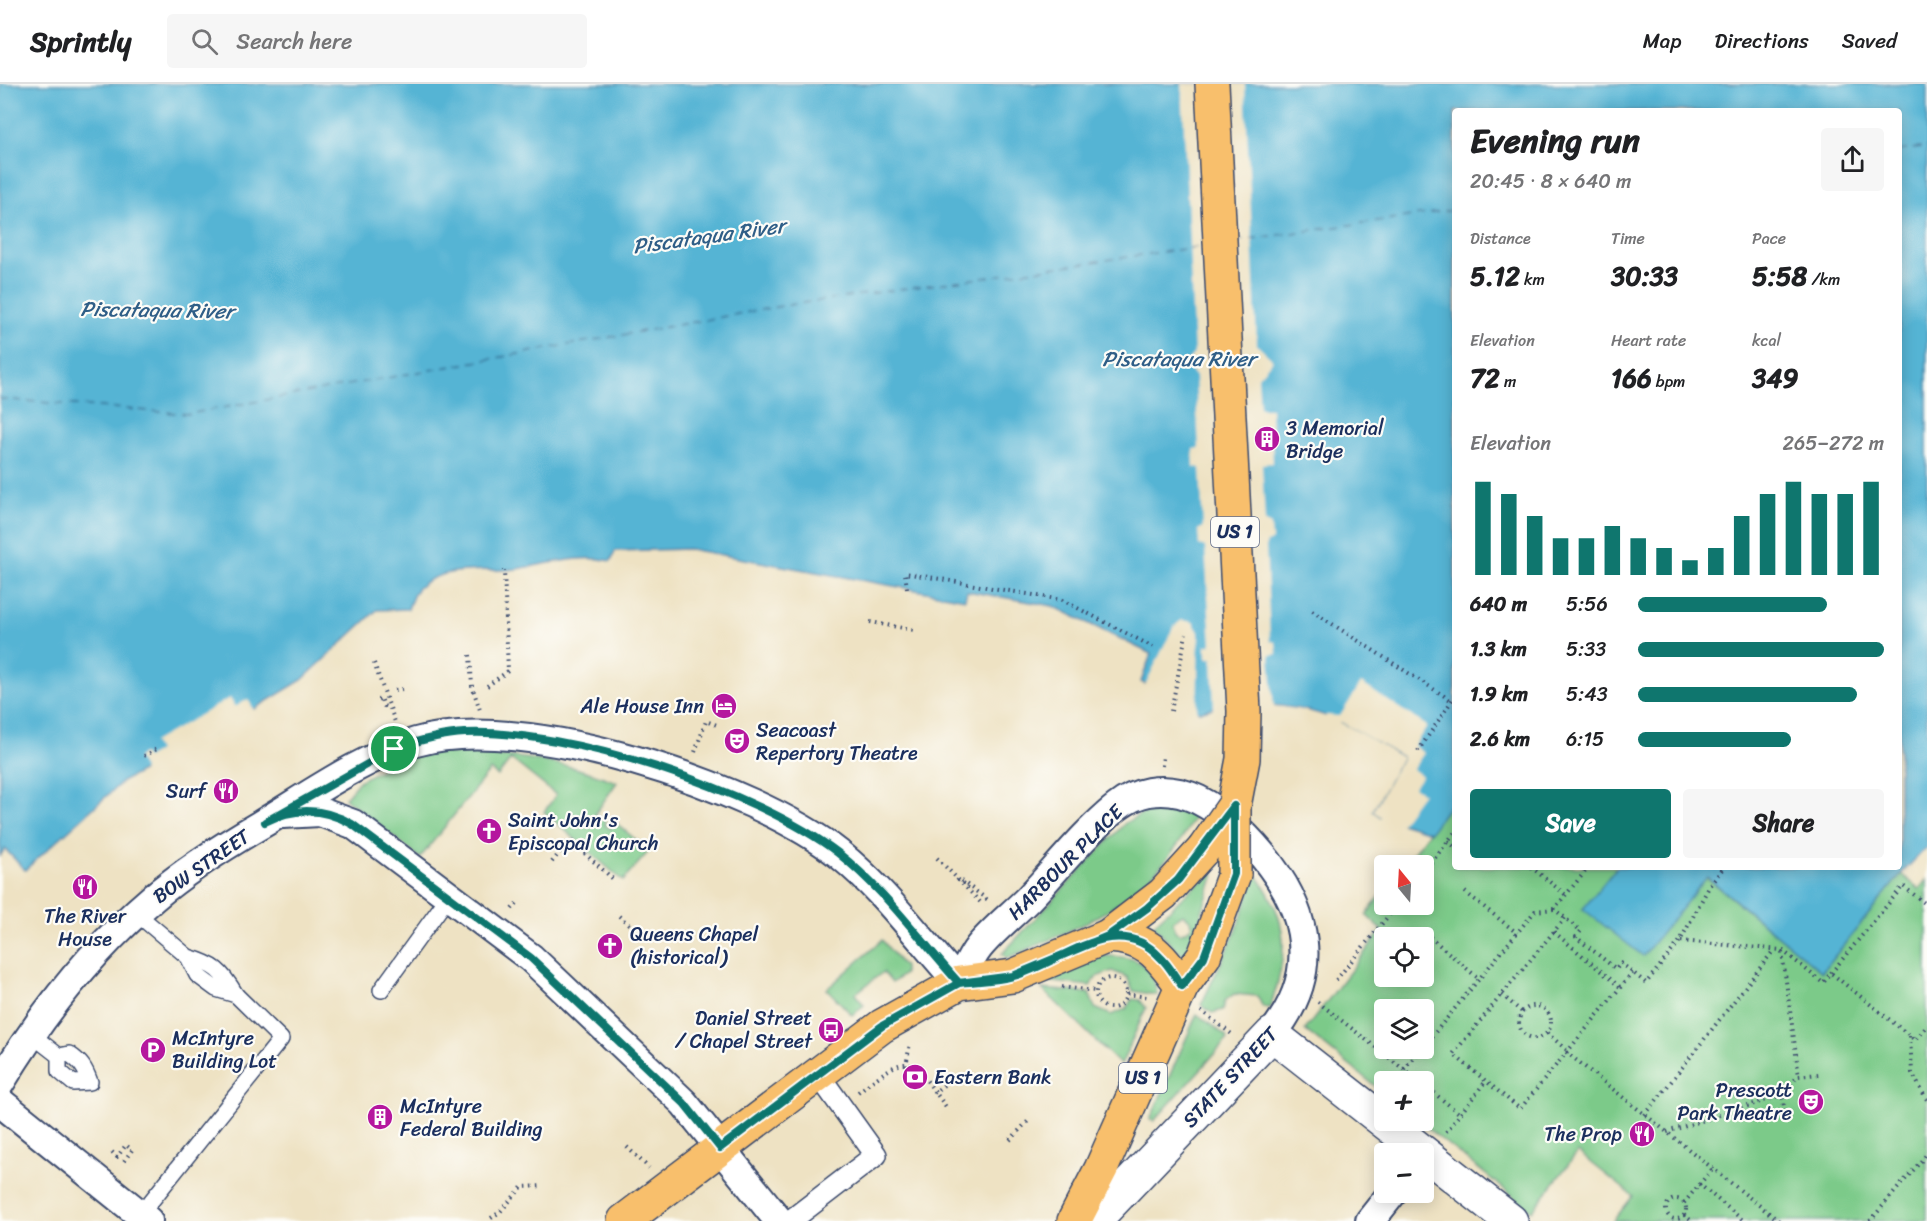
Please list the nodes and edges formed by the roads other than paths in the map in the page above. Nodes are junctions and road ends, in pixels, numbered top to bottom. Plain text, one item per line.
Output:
1 (1212, 84) edge
2 (1199, 799) joint
3 (1234, 806) junction
4 (265, 822) junction
5 (449, 896) junction
6 (136, 913) junction
7 (1108, 936) junction
8 (959, 983) junction
9 (1182, 986) junction
10 (381, 990) dead end
11 (1272, 1034) junction
12 (32, 1035) junction
13 (59, 1056) dead end
14 (818, 1074) junction
15 (2, 1075) edge
16 (0, 1102) edge
17 (1420, 1143) edge
18 (720, 1148) junction
19 (1434, 1154) edge
20 (1384, 1203) edge
21 (144, 1218) edge
22 (624, 1221) edge
23 (779, 1221) edge
24 (790, 1221) edge
25 (1074, 1221) edge
26 (1095, 1221) edge
27 (1370, 1221) edge
28 (1511, 1221) edge

1 - 3 main road, US 1
2 - 8 street, HARBOUR PLACE
2 - 11 street, STATE STREET
3 - 7 main road, US 1, bridge
3 - 9 main road, US 1, bridge
4 - 5 street
4 - 6 street, BOW STREET
4 - 8 street, BOW STREET
5 - 10 lane
5 - 18 street
6 - 12 street, BOW STREET
6 - 21 lane
7 - 8 main road, US 1
7 - 9 main road
8 - 14 main road, US 1
9 - 25 main road, US 1
11 - 17 street
11 - 26 street, STATE STREET
12 - 13 lane
12 - 15 street, BOW STREET
14 - 18 main road, US 1
14 - 24 street
16 - 21 street
18 - 22 main road, US 1
18 - 23 street
19 - 28 street
20 - 27 street

